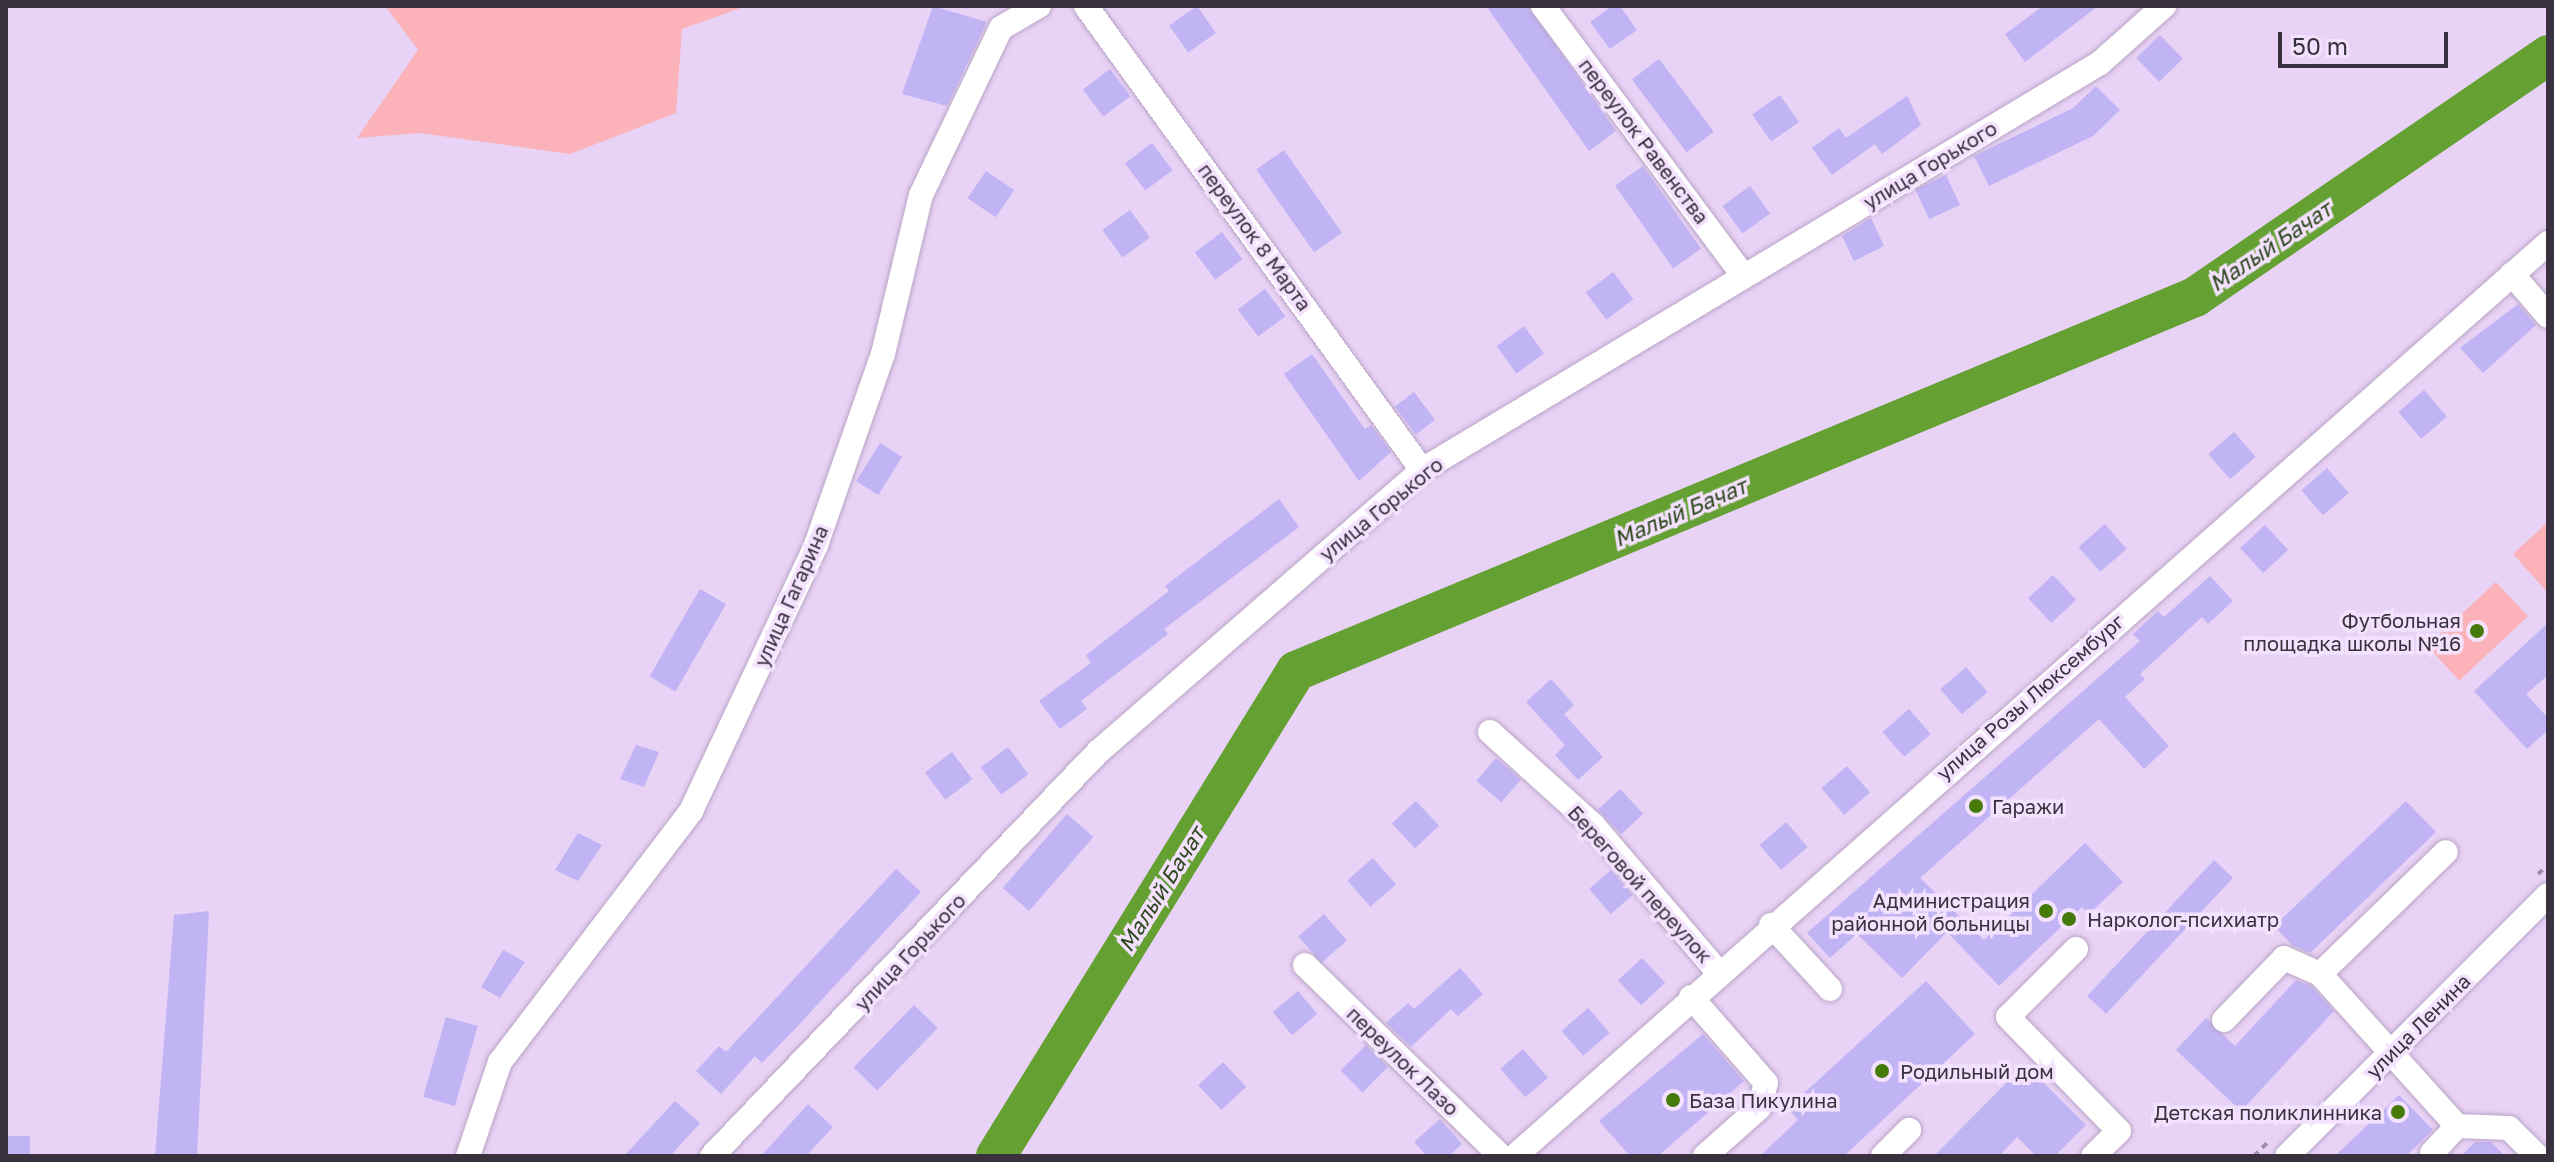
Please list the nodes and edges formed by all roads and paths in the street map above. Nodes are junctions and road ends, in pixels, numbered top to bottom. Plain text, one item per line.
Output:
1 (997, 6) edge
2 (1086, 6) edge
3 (1543, 6) edge
4 (2164, 6) edge
5 (1029, 12) edge
6 (2548, 243) edge
7 (2512, 274) junction
8 (1744, 277) junction
9 (2548, 316) edge
10 (1422, 470) junction
11 (1490, 732) dead end
12 (2446, 852) dead end
13 (2548, 895) edge
14 (1771, 925) junction
15 (2076, 949) dead end
16 (1305, 965) dead end
17 (1718, 972) junction
18 (2320, 974) junction
19 (1830, 989) dead end
20 (1691, 997) junction
21 (2224, 1020) dead end
22 (2393, 1052) junction
23 (2457, 1126) junction
24 (1909, 1130) dead end
25 (468, 1156) edge
26 (712, 1156) edge
27 (1501, 1156) edge
28 (1515, 1156) edge
29 (1705, 1156) edge
30 (1883, 1156) edge
31 (2093, 1156) edge
32 (2287, 1156) edge
33 (2435, 1156) edge
34 (2537, 1156) edge

1 - 5 street
2 - 10 street, переулок 8 Марта
3 - 8 street, переулок Равенства
4 - 8 street, улица Горького
5 - 25 street, улица Гагарина
6 - 7 street, улица Розы Люксембург
7 - 9 street
7 - 14 street, улица Розы Люксембург
8 - 10 street, улица Горького
10 - 26 street, улица Горького
11 - 17 street, Береговой переулок
12 - 18 street
13 - 22 street, улица Ленина
14 - 17 street, улица Розы Люксембург
14 - 19 street
15 - 31 street
16 - 27 street, переулок Лазо
17 - 20 street, улица Розы Люксембург
18 - 21 street
18 - 22 street
20 - 28 street, улица Розы Люксембург
20 - 29 street
22 - 23 street
22 - 32 street, улица Ленина
23 - 33 street
23 - 34 street
24 - 30 street

